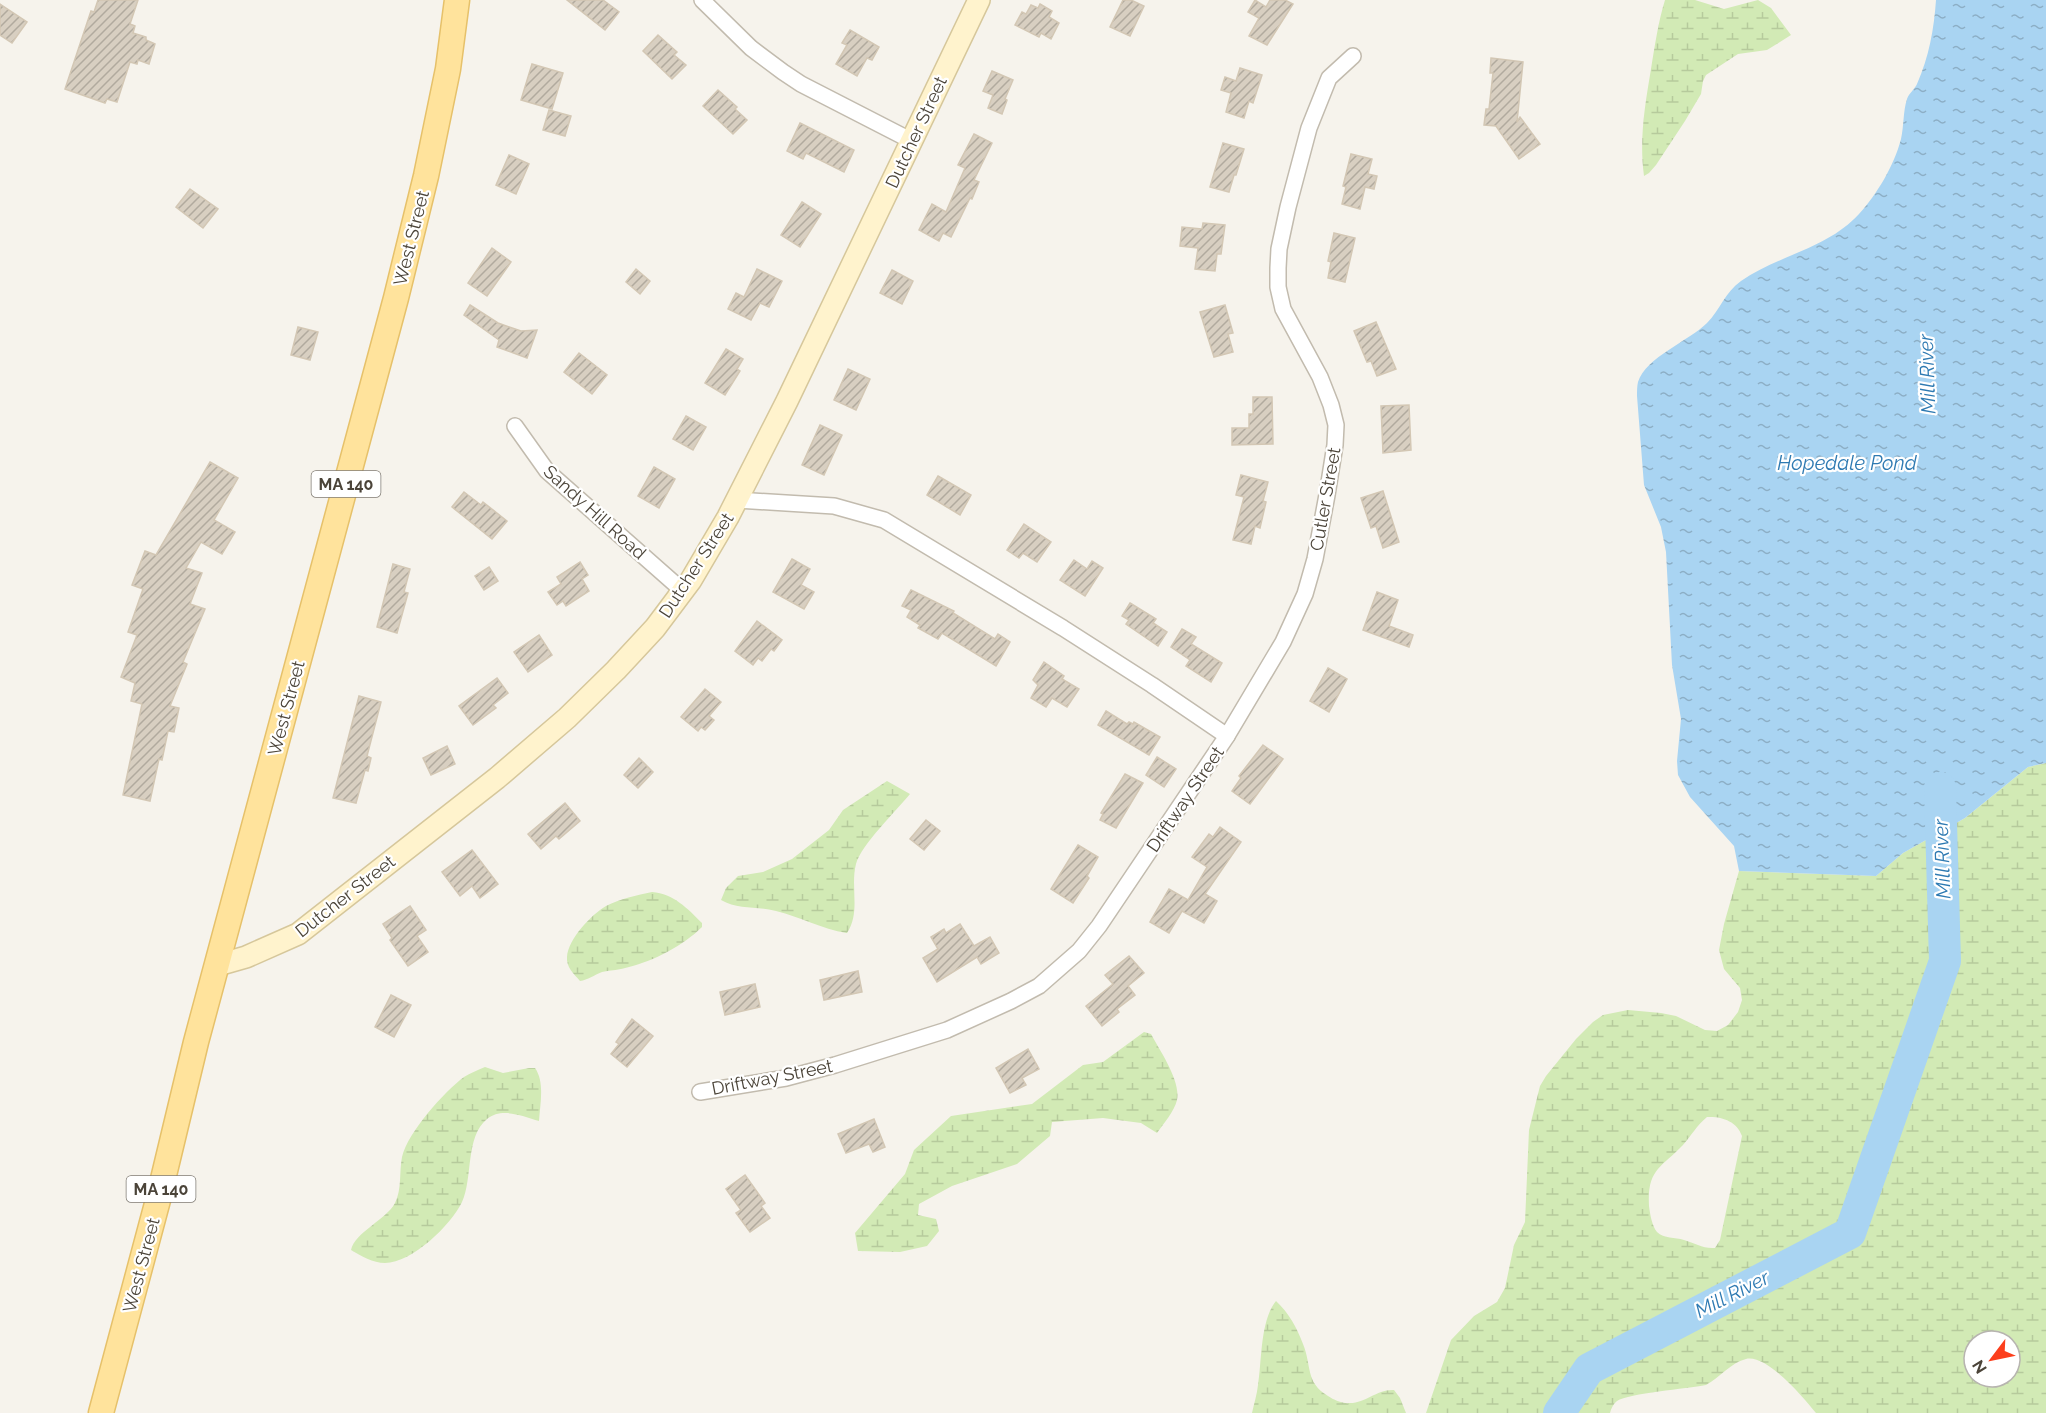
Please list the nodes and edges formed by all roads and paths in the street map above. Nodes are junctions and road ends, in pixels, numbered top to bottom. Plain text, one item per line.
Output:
1 (457, 0) edge
2 (702, 0) edge
3 (979, 0) edge
4 (1353, 56) dead end
5 (912, 141) junction
6 (515, 426) dead end
7 (737, 500) junction
8 (683, 591) junction
9 (1227, 735) junction
10 (218, 965) junction
11 (700, 1092) dead end
12 (101, 1413) edge

1 - 10 main road, West Street / MA 140
2 - 5 street
3 - 5 street, Dutcher Street
4 - 9 street, Cutler Street
5 - 7 street, Dutcher Street
6 - 8 street, Sandy Hill Road
7 - 8 street, Dutcher Street
7 - 9 street, Driftway Street
8 - 10 street, Dutcher Street
9 - 11 street, Driftway Street
10 - 12 main road, West Street / MA 140

